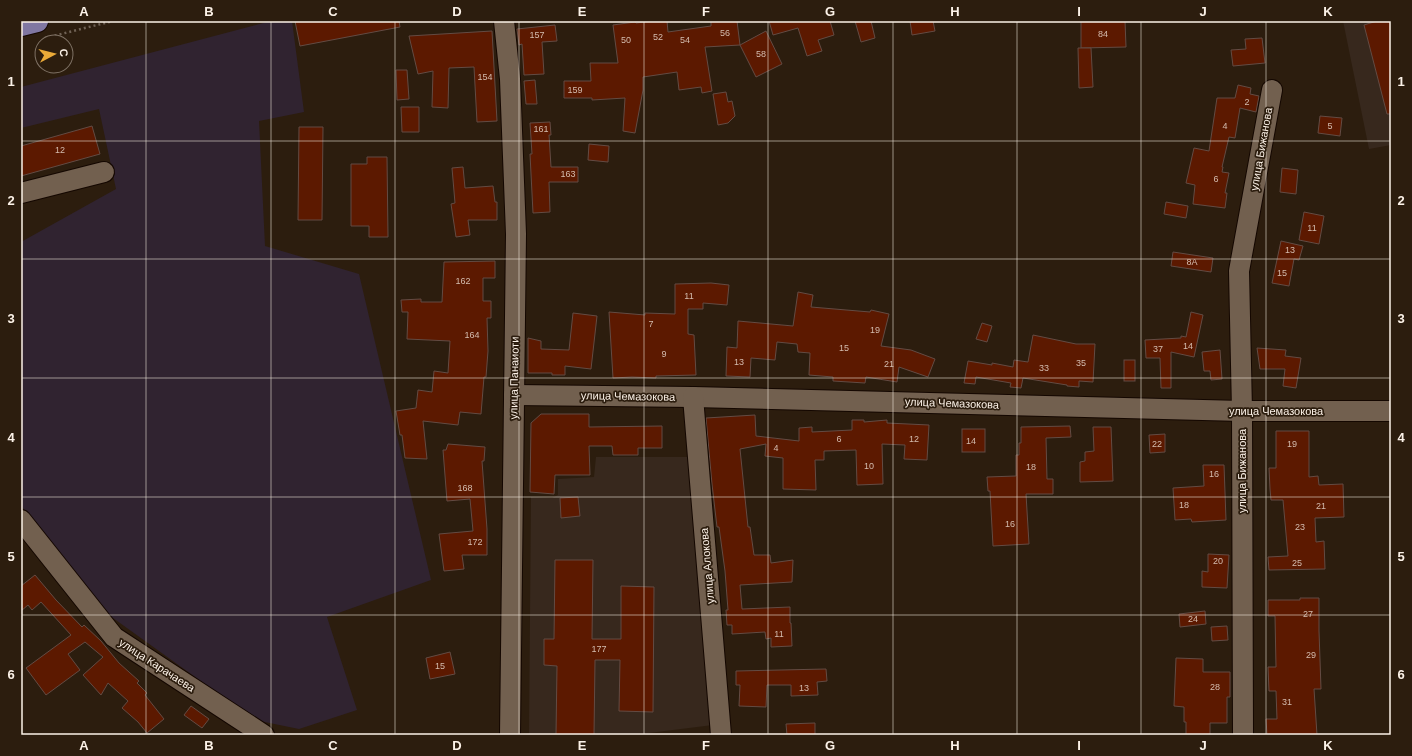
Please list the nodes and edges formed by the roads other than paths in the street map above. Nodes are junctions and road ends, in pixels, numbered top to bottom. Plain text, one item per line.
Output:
1 (504, 21) edge
2 (21, 25) edge
3 (40, 29) edge
4 (1272, 90) dead end
5 (104, 172) dead end
6 (21, 193) edge
7 (514, 395) junction
8 (693, 397) junction
9 (1242, 411) junction
10 (1391, 411) edge
11 (21, 520) edge
12 (264, 735) edge
13 (510, 735) edge
14 (721, 735) edge
15 (1243, 735) edge

1 - 7 street, улица Панаиоти
2 - 3 main road
4 - 9 street, улица Бижанова
5 - 6 street
7 - 8 street, улица Чемазокова
7 - 13 street, улица Панаиоти
8 - 9 street, улица Чемазокова
8 - 14 street, улица Алокова
9 - 10 street, улица Чемазокова
9 - 15 street, улица Бижанова
11 - 12 street, улица Карачаева

